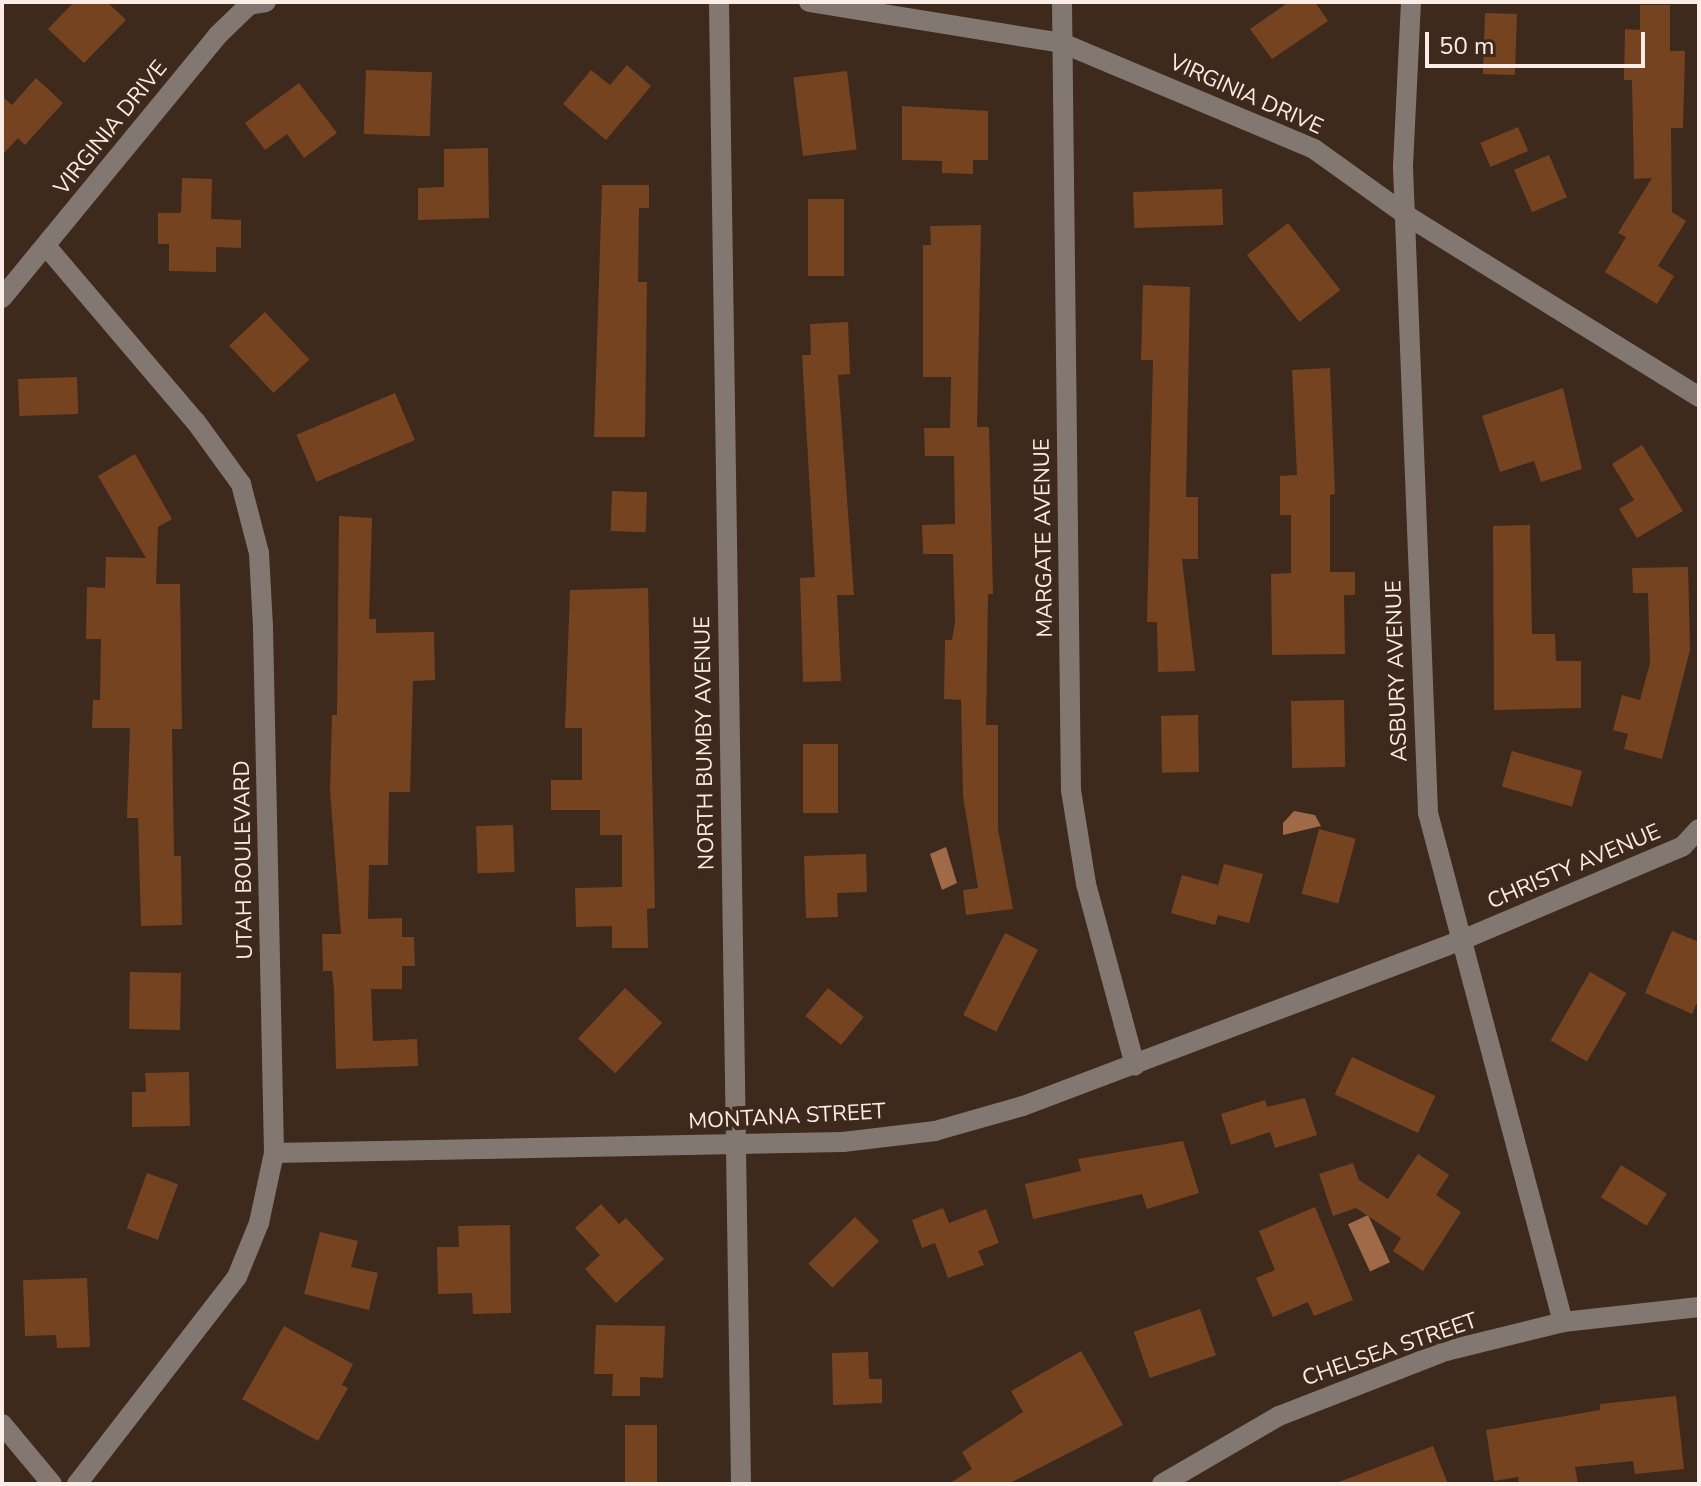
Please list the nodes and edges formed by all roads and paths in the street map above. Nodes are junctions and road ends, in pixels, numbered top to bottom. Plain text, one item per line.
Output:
1 (719, 2) edge
2 (809, 2) edge
3 (1062, 2) edge
4 (1411, 2) edge
5 (254, 3) edge
6 (1062, 43) junction
7 (1409, 217) junction
8 (46, 246) junction
9 (2, 298) edge
10 (1699, 397) edge
11 (1699, 829) edge
12 (1462, 940) junction
13 (1135, 1065) junction
14 (735, 1146) junction
15 (274, 1153) junction
16 (1699, 1307) edge
17 (1563, 1322) junction
18 (2, 1424) edge
19 (52, 1484) edge
20 (77, 1484) edge
21 (741, 1484) edge
22 (1162, 1484) edge

1 - 14 street, NORTH BUMBY AVENUE
2 - 6 street, VIRGINIA DRIVE
3 - 6 street, MARGATE AVENUE
4 - 7 street, ASBURY AVENUE
5 - 8 street, VIRGINIA DRIVE
6 - 7 street, VIRGINIA DRIVE
6 - 13 street, MARGATE AVENUE
7 - 10 street, VIRGINIA DRIVE
7 - 12 street, ASBURY AVENUE
8 - 9 street, VIRGINIA DRIVE
8 - 15 street, UTAH BOULEVARD
11 - 12 street, CHRISTY AVENUE
12 - 13 street, MONTANA STREET
12 - 17 street, ASBURY AVENUE
13 - 14 street, MONTANA STREET
14 - 15 street, MONTANA STREET
14 - 21 street, NORTH BUMBY AVENUE
15 - 20 street, UTAH BOULEVARD
16 - 17 street, CHELSEA STREET
17 - 22 street, CHELSEA STREET
18 - 19 street

